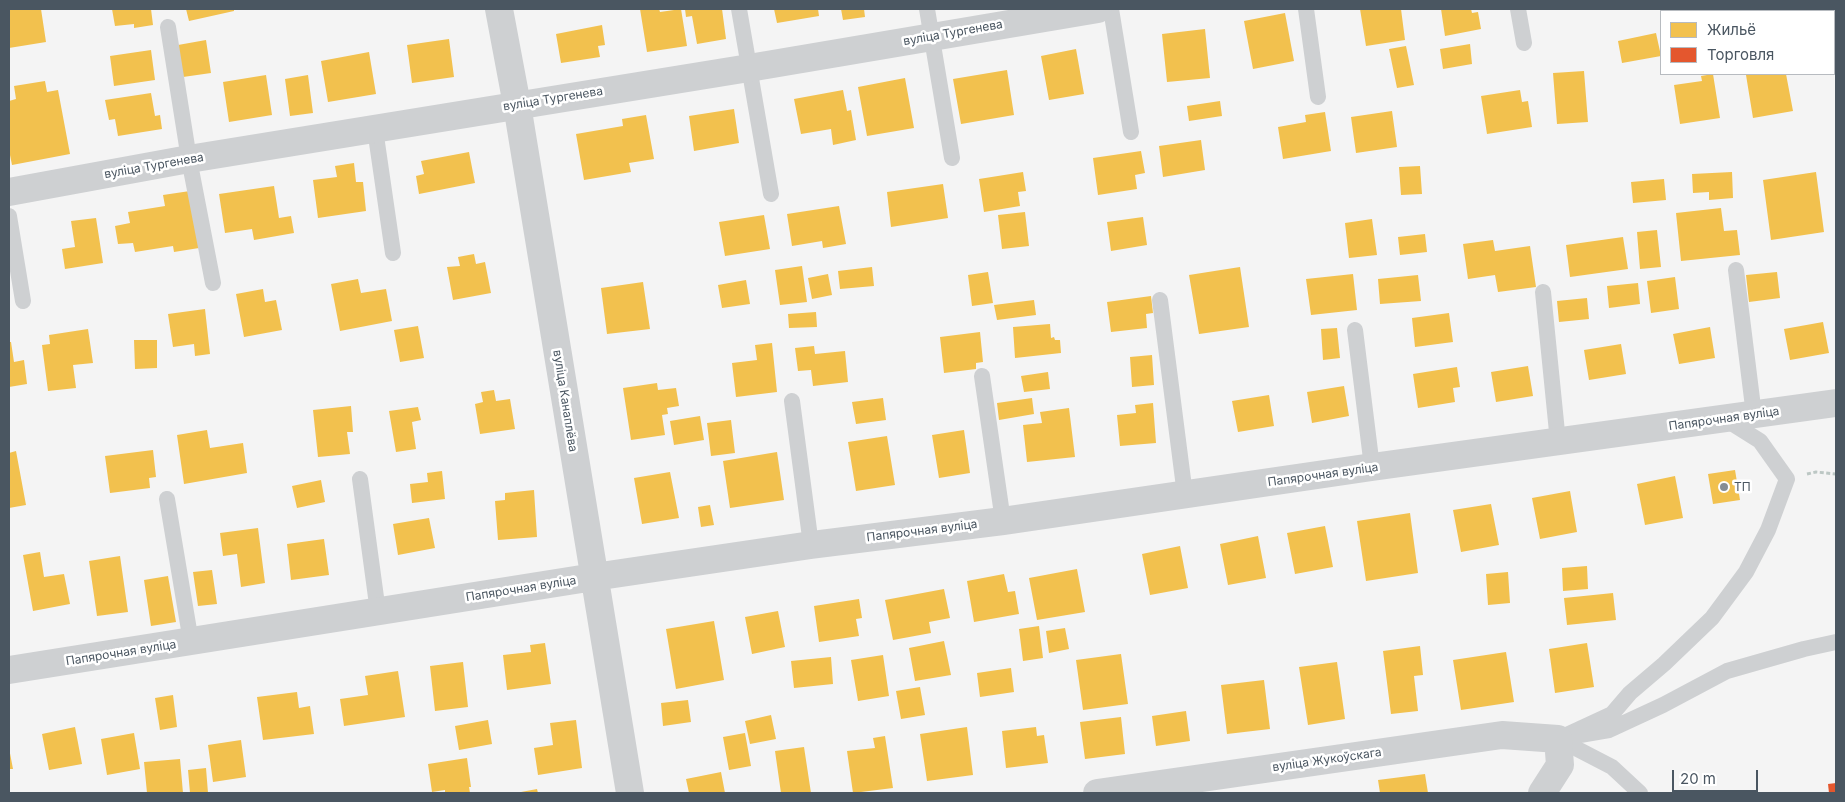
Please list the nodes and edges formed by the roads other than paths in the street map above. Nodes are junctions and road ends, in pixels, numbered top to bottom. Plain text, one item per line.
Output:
1 (499, 9) edge
2 (739, 9) edge
3 (927, 9) edge
4 (1098, 9) edge
5 (1111, 9) edge
6 (1306, 9) edge
7 (1518, 9) edge
8 (168, 27) dead end
9 (932, 37) junction
10 (1524, 43) dead end
11 (749, 68) junction
12 (1318, 98) dead end
13 (517, 105) junction
14 (375, 129) junction
15 (1131, 132) dead end
16 (952, 158) dead end
17 (189, 159) junction
18 (9, 192) edge
19 (772, 194) dead end
20 (9, 216) edge
21 (393, 253) dead end
22 (1736, 270) dead end
23 (213, 283) dead end
24 (1543, 292) dead end
25 (1160, 300) dead end
26 (23, 301) dead end
27 (1355, 330) dead end
28 (982, 376) dead end
29 (792, 401) dead end
30 (1836, 403) edge
31 (1754, 415) junction
32 (1725, 419) junction
33 (1558, 442) junction
34 (1372, 467) junction
35 (360, 479) dead end
36 (1185, 495) junction
37 (167, 499) dead end
38 (1003, 521) junction
39 (811, 545) junction
40 (594, 577) junction
41 (378, 612) junction
42 (191, 642) junction
43 (1836, 642) edge
44 (9, 670) edge
45 (1558, 738) junction
46 (630, 793) edge
47 (1097, 793) edge
48 (1542, 793) edge
49 (1640, 793) edge

1 - 13 street, вуліца Канаплёва
2 - 11 lane
3 - 9 lane
4 - 9 street, вуліца Тургенева
5 - 15 lane
6 - 12 lane
7 - 10 lane
8 - 17 lane
9 - 11 street, вуліца Тургенева
9 - 16 lane
11 - 13 street, вуліца Тургенева
11 - 19 lane
13 - 14 street, вуліца Тургенева
13 - 40 street, вуліца Канаплёва
14 - 17 street, вуліца Тургенева
14 - 21 lane
17 - 18 street, вуліца Тургенева
17 - 23 lane
20 - 26 lane
22 - 31 lane
24 - 33 lane
25 - 36 lane
27 - 34 lane
28 - 38 lane
29 - 39 lane
30 - 31 street, Папярочная вуліца
31 - 32 street, Папярочная вуліца
32 - 33 street, Папярочная вуліца
32 - 45 lane
33 - 34 street, Папярочная вуліца
34 - 36 street, Папярочная вуліца
35 - 41 lane
36 - 38 street, Папярочная вуліца
37 - 42 lane
38 - 39 street, Папярочная вуліца
39 - 40 street, Папярочная вуліца
40 - 41 street, Папярочная вуліца
40 - 46 street, вуліца Канаплёва
41 - 42 street, Папярочная вуліца
42 - 44 street, Папярочная вуліца
43 - 45 lane
45 - 47 street, вуліца Жукоўскага
45 - 48 street
45 - 49 lane

